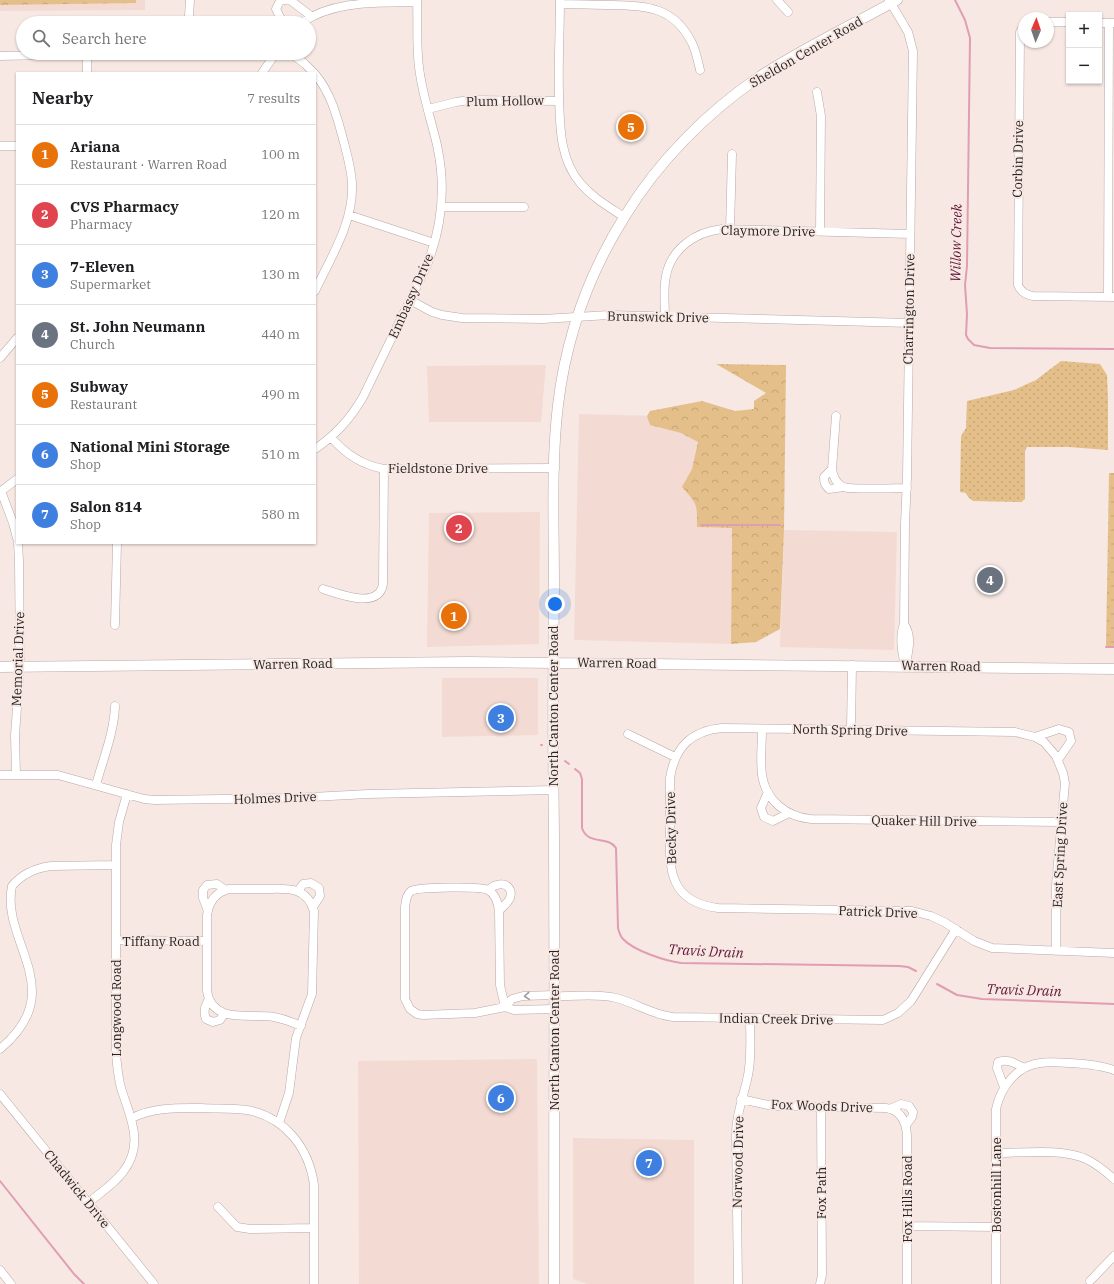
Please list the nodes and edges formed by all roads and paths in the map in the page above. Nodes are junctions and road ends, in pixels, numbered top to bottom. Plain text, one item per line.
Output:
1 (190, 0) edge
2 (286, 0) edge
3 (290, 0) edge
4 (777, 0) edge
5 (417, 1) edge
6 (893, 1) edge
7 (560, 2) edge
8 (623, 3) edge
9 (788, 12) dead end
10 (189, 16) edge
11 (280, 16) edge
12 (311, 16) joint
13 (1054, 22) edge
14 (1066, 22) edge
15 (1112, 23) edge
16 (1020, 48) edge
17 (0, 56) edge
18 (16, 56) edge
19 (87, 60) edge
20 (271, 60) edge
21 (300, 60) edge
22 (700, 70) dead end
23 (87, 72) edge
24 (263, 72) edge
25 (312, 72) edge
26 (316, 77) edge
27 (817, 92) dead end
28 (559, 101) junction
29 (428, 109) junction
30 (0, 146) edge
31 (16, 146) edge
32 (732, 154) dead end
33 (441, 207) junction
34 (524, 207) dead end
35 (349, 215) junction
36 (624, 217) junction
37 (730, 229) junction
38 (820, 231) junction
39 (910, 234) junction
40 (434, 243) junction
41 (316, 289) edge
42 (1111, 297) edge
43 (410, 300) junction
44 (665, 317) junction
45 (577, 318) junction
46 (910, 323) junction
47 (16, 339) edge
48 (0, 358) edge
49 (836, 416) dead end
50 (331, 437) junction
51 (316, 448) edge
52 (555, 468) junction
53 (384, 469) junction
54 (16, 480) edge
55 (907, 488) junction
56 (0, 492) edge
57 (16, 534) edge
58 (18, 544) edge
59 (117, 544) edge
60 (323, 589) dead end
61 (115, 625) dead end
62 (553, 662) junction
63 (852, 665) junction
64 (905, 666) junction
65 (0, 667) edge
66 (20, 667) junction
67 (1114, 669) edge
68 (115, 706) dead end
69 (762, 729) junction
70 (851, 730) junction
71 (628, 734) dead end
72 (1035, 737) junction
73 (1050, 748) joint
74 (675, 757) junction
75 (1058, 760) junction
76 (0, 775) edge
77 (16, 775) junction
78 (96, 785) junction
79 (553, 790) junction
80 (768, 792) junction
81 (127, 794) junction
82 (789, 813) junction
83 (1061, 822) junction
84 (116, 865) junction
85 (225, 890) junction
86 (488, 890) junction
87 (298, 891) junction
88 (685, 894) joint
89 (2, 906) dead end
90 (313, 907) junction
91 (208, 910) junction
92 (499, 911) junction
93 (956, 929) junction
94 (116, 940) junction
95 (207, 941) junction
96 (1056, 951) junction
97 (1114, 953) edge
98 (21, 975) dead end
99 (554, 996) junction
100 (209, 999) junction
101 (505, 1007) junction
102 (554, 1009) junction
103 (224, 1014) junction
104 (750, 1018) junction
105 (301, 1026) junction
106 (0, 1049) edge
107 (1024, 1068) junction
108 (1114, 1070) edge
109 (1004, 1087) junction
110 (0, 1094) edge
111 (741, 1099) junction
112 (821, 1107) junction
113 (890, 1109) junction
114 (901, 1116) joint
115 (132, 1118) junction
116 (279, 1123) junction
117 (906, 1125) junction
118 (996, 1153) junction
119 (1114, 1179) edge
120 (88, 1203) junction
121 (218, 1207) dead end
122 (907, 1226) junction
123 (996, 1227) junction
124 (314, 1228) junction
125 (1114, 1256) edge
126 (0, 1270) edge
127 (1090, 1281) dead end
128 (822, 1282) edge
129 (11, 1284) edge
130 (154, 1284) edge
131 (314, 1284) edge
132 (554, 1284) edge
133 (738, 1284) edge
134 (907, 1284) edge
135 (996, 1284) edge

1 - 10 street
2 - 11 street
3 - 12 street
4 - 9 street
5 - 12 street
5 - 29 street, Embassy Drive
6 - 36 main road, Sheldon Center Road
6 - 39 street, Charrington Drive
7 - 8 street
7 - 28 street
8 - 22 street
13 - 14 street
15 - 42 street
16 - 42 street, Corbin Drive
17 - 18 street
19 - 23 street
20 - 24 street
21 - 25 street
26 - 35 street
27 - 38 street
28 - 29 street, Plum Hollow
28 - 36 street
29 - 33 street, Embassy Drive
30 - 31 street
32 - 37 street
33 - 34 street
33 - 40 street, Embassy Drive
35 - 40 street
35 - 41 street
36 - 45 main road, North Canton Center Road
37 - 38 street, Claymore Drive
37 - 44 street, Claymore Drive
38 - 39 street, Claymore Drive
39 - 46 street, Charrington Drive
40 - 43 street, Embassy Drive
43 - 45 street, Brunswick Drive
43 - 50 street, Embassy Drive
44 - 45 street, Brunswick Drive
44 - 46 street, Brunswick Drive
45 - 52 main road, North Canton Center Road
46 - 55 street, Charrington Drive
47 - 48 street
49 - 55 street
50 - 51 street, Embassy Drive
50 - 53 street, Fieldstone Drive
52 - 53 street, Fieldstone Drive
52 - 62 main road, North Canton Center Road
53 - 60 street
54 - 56 street
55 - 64 street, Charrington Drive
56 - 57 street
58 - 66 street, Memorial Drive
59 - 61 street
62 - 63 main road, Warren Road
62 - 66 main road, Warren Road
62 - 79 main road, North Canton Center Road
63 - 64 main road, Warren Road
63 - 70 street
64 - 67 main road, Warren Road
65 - 66 main road, Warren Road
66 - 77 street, Memorial Drive
68 - 78 street
69 - 70 street, North Spring Drive
69 - 74 street, North Spring Drive
69 - 80 street, Quaker Hill Drive
70 - 72 street, North Spring Drive
71 - 74 street
72 - 73 street, North Spring Drive
72 - 75 street
73 - 75 street, East Spring Drive
74 - 88 street, Becky Drive
75 - 83 street, East Spring Drive
76 - 77 street, Holmes Drive
77 - 78 street, Holmes Drive
78 - 81 street, Holmes Drive
79 - 81 street, Holmes Drive
79 - 99 main road, North Canton Center Road
80 - 82 street, Quaker Hill Drive
80 - 82 street
81 - 84 street, Longwood Road
82 - 83 street, Quaker Hill Drive
83 - 96 street, East Spring Drive
84 - 89 street
84 - 94 street, Longwood Road
85 - 87 street
85 - 91 street
85 - 91 street
86 - 92 street
86 - 92 street
86 - 101 street
87 - 90 street
87 - 90 street
88 - 93 street, Patrick Drive
90 - 105 street
91 - 95 street
92 - 101 street
93 - 96 street, Patrick Drive
93 - 104 street, Indian Creek Drive
94 - 95 street, Tiffany Road
94 - 115 street, Longwood Road
95 - 100 street
96 - 97 street, Patrick Drive
98 - 106 street
99 -> 101 street, Indian Creek Drive
99 - 102 main road, North Canton Center Road
99 - 104 street, Indian Creek Drive
100 - 103 street
100 - 103 street
101 - 102 street
102 - 132 main road, North Canton Center Road
103 - 105 street
104 - 111 street, Norwood Drive
105 - 116 street
107 - 108 street
107 - 109 street, Bostonhill Lane
107 - 109 street
109 - 118 street, Bostonhill Lane
110 - 120 street, Chadwick Drive
111 - 112 street, Fox Woods Drive
111 - 133 street, Norwood Drive
112 - 113 street, Fox Woods Drive
112 - 128 street, Fox Path
113 - 114 street, Fox Woods Drive
113 - 117 street
114 - 117 street, Fox Hills Road
115 - 116 street
115 - 120 street, Longwood Road
116 - 124 street
117 - 122 street, Fox Hills Road
118 - 119 street
118 - 123 street, Bostonhill Lane
120 - 130 street, Chadwick Drive
121 - 124 street
122 - 123 street
122 - 134 street, Fox Hills Road
123 - 135 street, Bostonhill Lane
124 - 131 street
125 - 127 street
126 - 129 street

